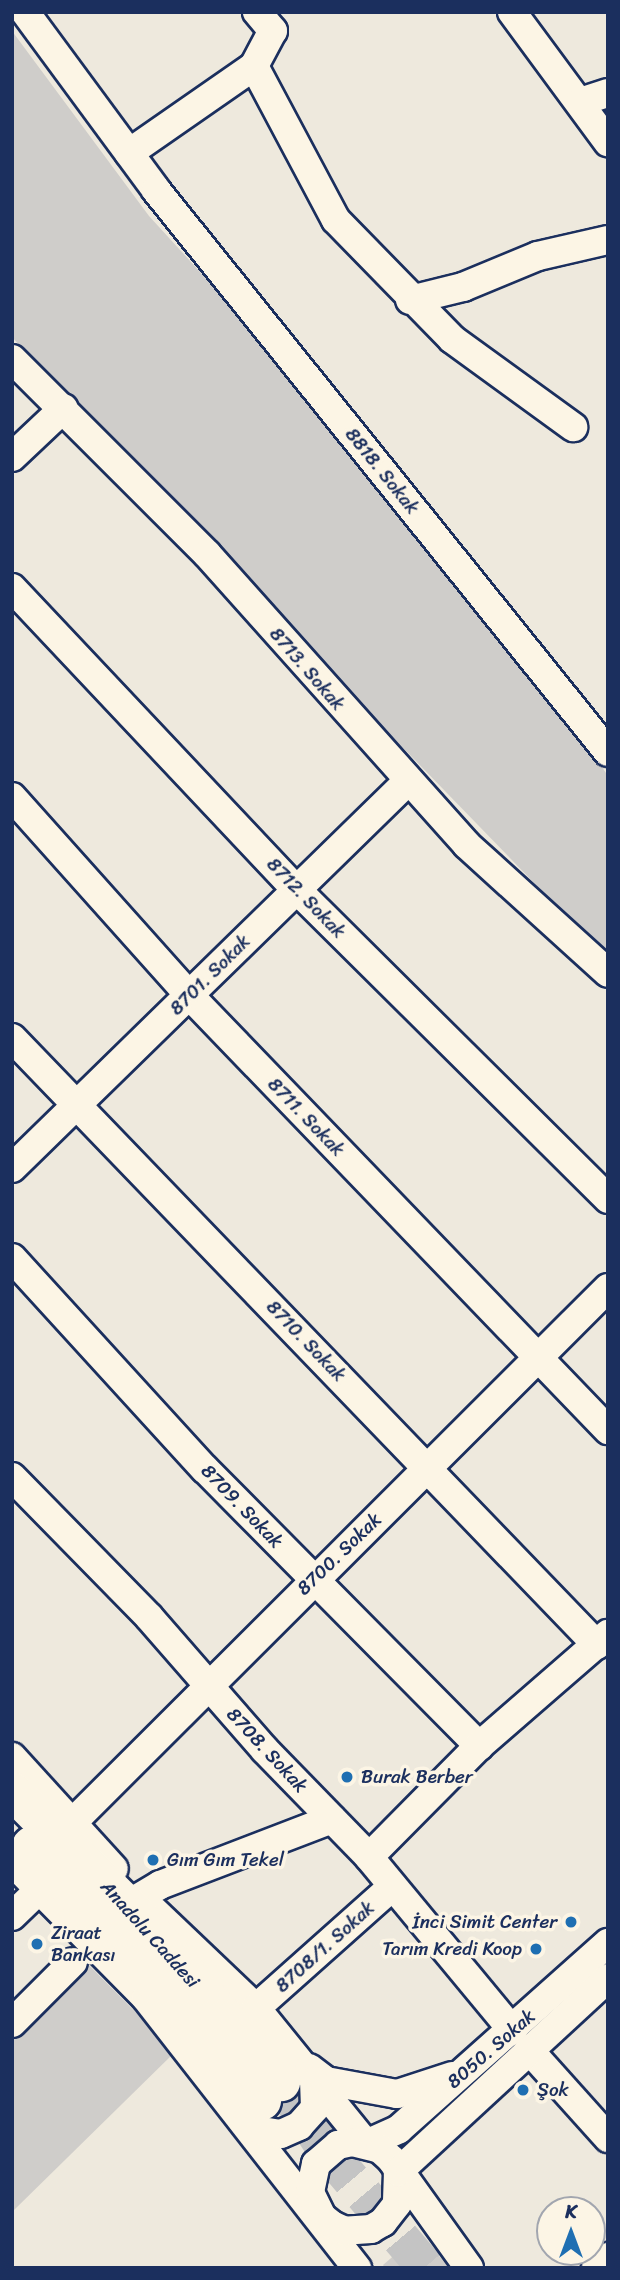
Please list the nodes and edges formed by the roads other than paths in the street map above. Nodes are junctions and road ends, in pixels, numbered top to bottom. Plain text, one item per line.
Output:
1 (25, 12) edge
2 (257, 12) edge
3 (512, 12) edge
4 (254, 66) junction
5 (608, 93) edge
6 (580, 102) junction
7 (608, 142) edge
8 (129, 153) junction
9 (608, 240) edge
10 (410, 300) junction
11 (12, 359) edge
12 (64, 408) junction
13 (573, 427) dead end
14 (12, 457) edge
15 (12, 588) edge
16 (608, 752) edge
17 (408, 781) junction
18 (12, 797) edge
19 (296, 889) junction
20 (608, 974) edge
21 (190, 996) junction
22 (12, 1038) edge
23 (75, 1103) junction
24 (12, 1168) edge
25 (608, 1199) edge
26 (12, 1258) edge
27 (608, 1288) edge
28 (538, 1357) junction
29 (608, 1430) edge
30 (428, 1469) junction
31 (12, 1477) edge
32 (313, 1578) junction
33 (603, 1639) edge
34 (208, 1685) junction
35 (479, 1745) junction
36 (12, 1757) edge
37 (12, 1791) edge
38 (331, 1819) junction
39 (73, 1822) junction
40 (12, 1827) edge
41 (369, 1857) junction
42 (12, 1862) edge
43 (393, 1886) junction
44 (39, 1891) junction
45 (140, 1897) junction
46 (12, 1916) edge
47 (608, 1943) edge
48 (73, 1962) dead end
49 (608, 1979) edge
50 (256, 2008) junction
51 (12, 2023) edge
52 (521, 2041) junction
53 (468, 2070) junction
54 (280, 2088) junction
55 (608, 2138) edge
56 (366, 2144) junction
57 (398, 2172) junction
58 (322, 2217) junction
59 (608, 2257) edge
60 (357, 2268) edge
61 (469, 2268) edge
62 (596, 2268) edge

1 - 8 street, 8818. Sokak
2 - 4 street
3 - 6 street
4 - 8 street
4 - 10 street
5 - 6 street
6 - 7 street
8 - 16 street, 8818. Sokak
9 - 10 street
10 - 13 street
11 - 12 street, 8713. Sokak
12 - 14 street
12 - 17 street, 8713. Sokak
15 - 19 street, 8712. Sokak
17 - 19 street, 8701. Sokak
17 - 20 street, 8713. Sokak
18 - 21 street, 8711. Sokak
19 - 21 street, 8701. Sokak
19 - 25 street, 8712. Sokak
21 - 23 street, 8701. Sokak
21 - 28 street, 8711. Sokak
22 - 23 street, 8710. Sokak
23 - 24 street, 8701. Sokak
23 - 30 street, 8710. Sokak
26 - 32 street, 8709. Sokak
27 - 28 street, 8700. Sokak
28 - 29 street, 8711. Sokak
28 - 30 street, 8700. Sokak
30 - 32 street, 8700. Sokak
30 - 33 street, 8710. Sokak
31 - 34 street, 8708. Sokak
32 - 34 street, 8700. Sokak
32 - 35 street, 8709. Sokak
33 - 35 street
34 - 38 street, 8708. Sokak
34 - 39 street, 8700. Sokak
35 - 41 street
36 - 39 street
37 - 54 highway, Anadolu Caddesi
38 - 41 street, 8708. Sokak
38 - 45 street
39 - 45 street
40 - 54 highway, Anadolu Caddesi
41 - 43 street, 8708. Sokak
42 - 44 street
43 - 50 street, 8708/1. Sokak
43 - 52 street, 8708. Sokak
44 - 46 street
44 - 54 street
45 - 50 street
47 - 52 street, 8050. Sokak
48 - 51 street
49 - 52 street, 8050. Sokak
50 - 54 street
52 - 53 street, 8050. Sokak
52 - 55 street, 8708. Sokak
52 - 57 street, 8050. Sokak
53 - 54 street
53 - 56 street, 8050. Sokak
54 - 56 street
54 - 58 street
56 - 57 street
56 - 58 street, 8050. Sokak
57 - 58 street
57 - 61 street
58 - 60 street
59 - 62 street

